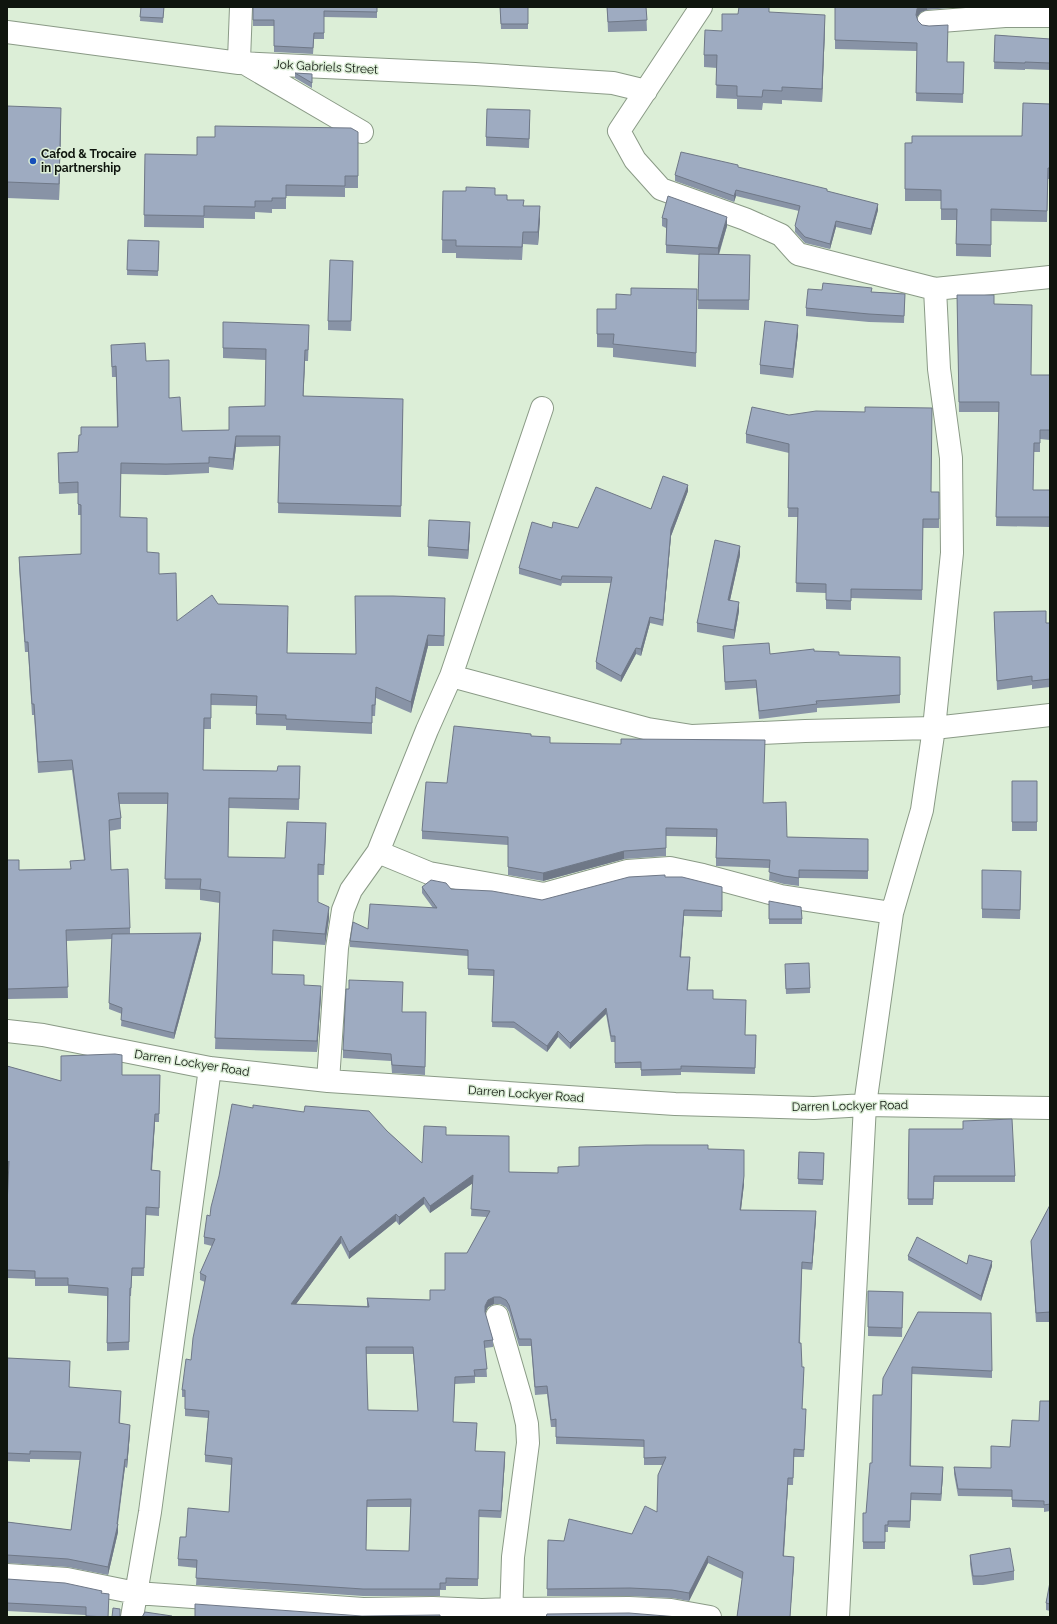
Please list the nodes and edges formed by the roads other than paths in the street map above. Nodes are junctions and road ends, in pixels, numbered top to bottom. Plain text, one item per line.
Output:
1 (241, 7) edge
2 (701, 7) edge
3 (1050, 16) edge
4 (928, 22) dead end
5 (7, 32) edge
6 (646, 91) junction
7 (362, 132) dead end
8 (1050, 277) edge
9 (935, 289) junction
10 (542, 408) dead end
11 (451, 676) junction
12 (1050, 715) edge
13 (934, 728) junction
14 (378, 852) junction
15 (892, 913) junction
16 (7, 1032) edge
17 (210, 1068) junction
18 (328, 1081) junction
19 (864, 1105) junction
20 (1050, 1108) edge
21 (497, 1316) dead end
22 (7, 1575) edge
23 (136, 1593) junction
24 (511, 1613) edge
25 (132, 1617) edge
26 (710, 1617) edge
27 (838, 1617) edge

1 - 7 street
2 - 6 street
3 - 4 street
5 - 6 street, Jok Gabriels Street
6 - 9 street
8 - 9 street
9 - 13 street
10 - 11 street
11 - 13 street
11 - 14 street
12 - 13 street
13 - 15 street
14 - 15 street
14 - 18 street
15 - 19 street
16 - 17 street, Darren Lockyer Road
17 - 18 street, Darren Lockyer Road
17 - 23 street
18 - 19 street, Darren Lockyer Road
19 - 20 street, Darren Lockyer Road
19 - 27 street
21 - 24 street
22 - 23 street
23 - 24 street
23 - 25 street
24 - 26 street

